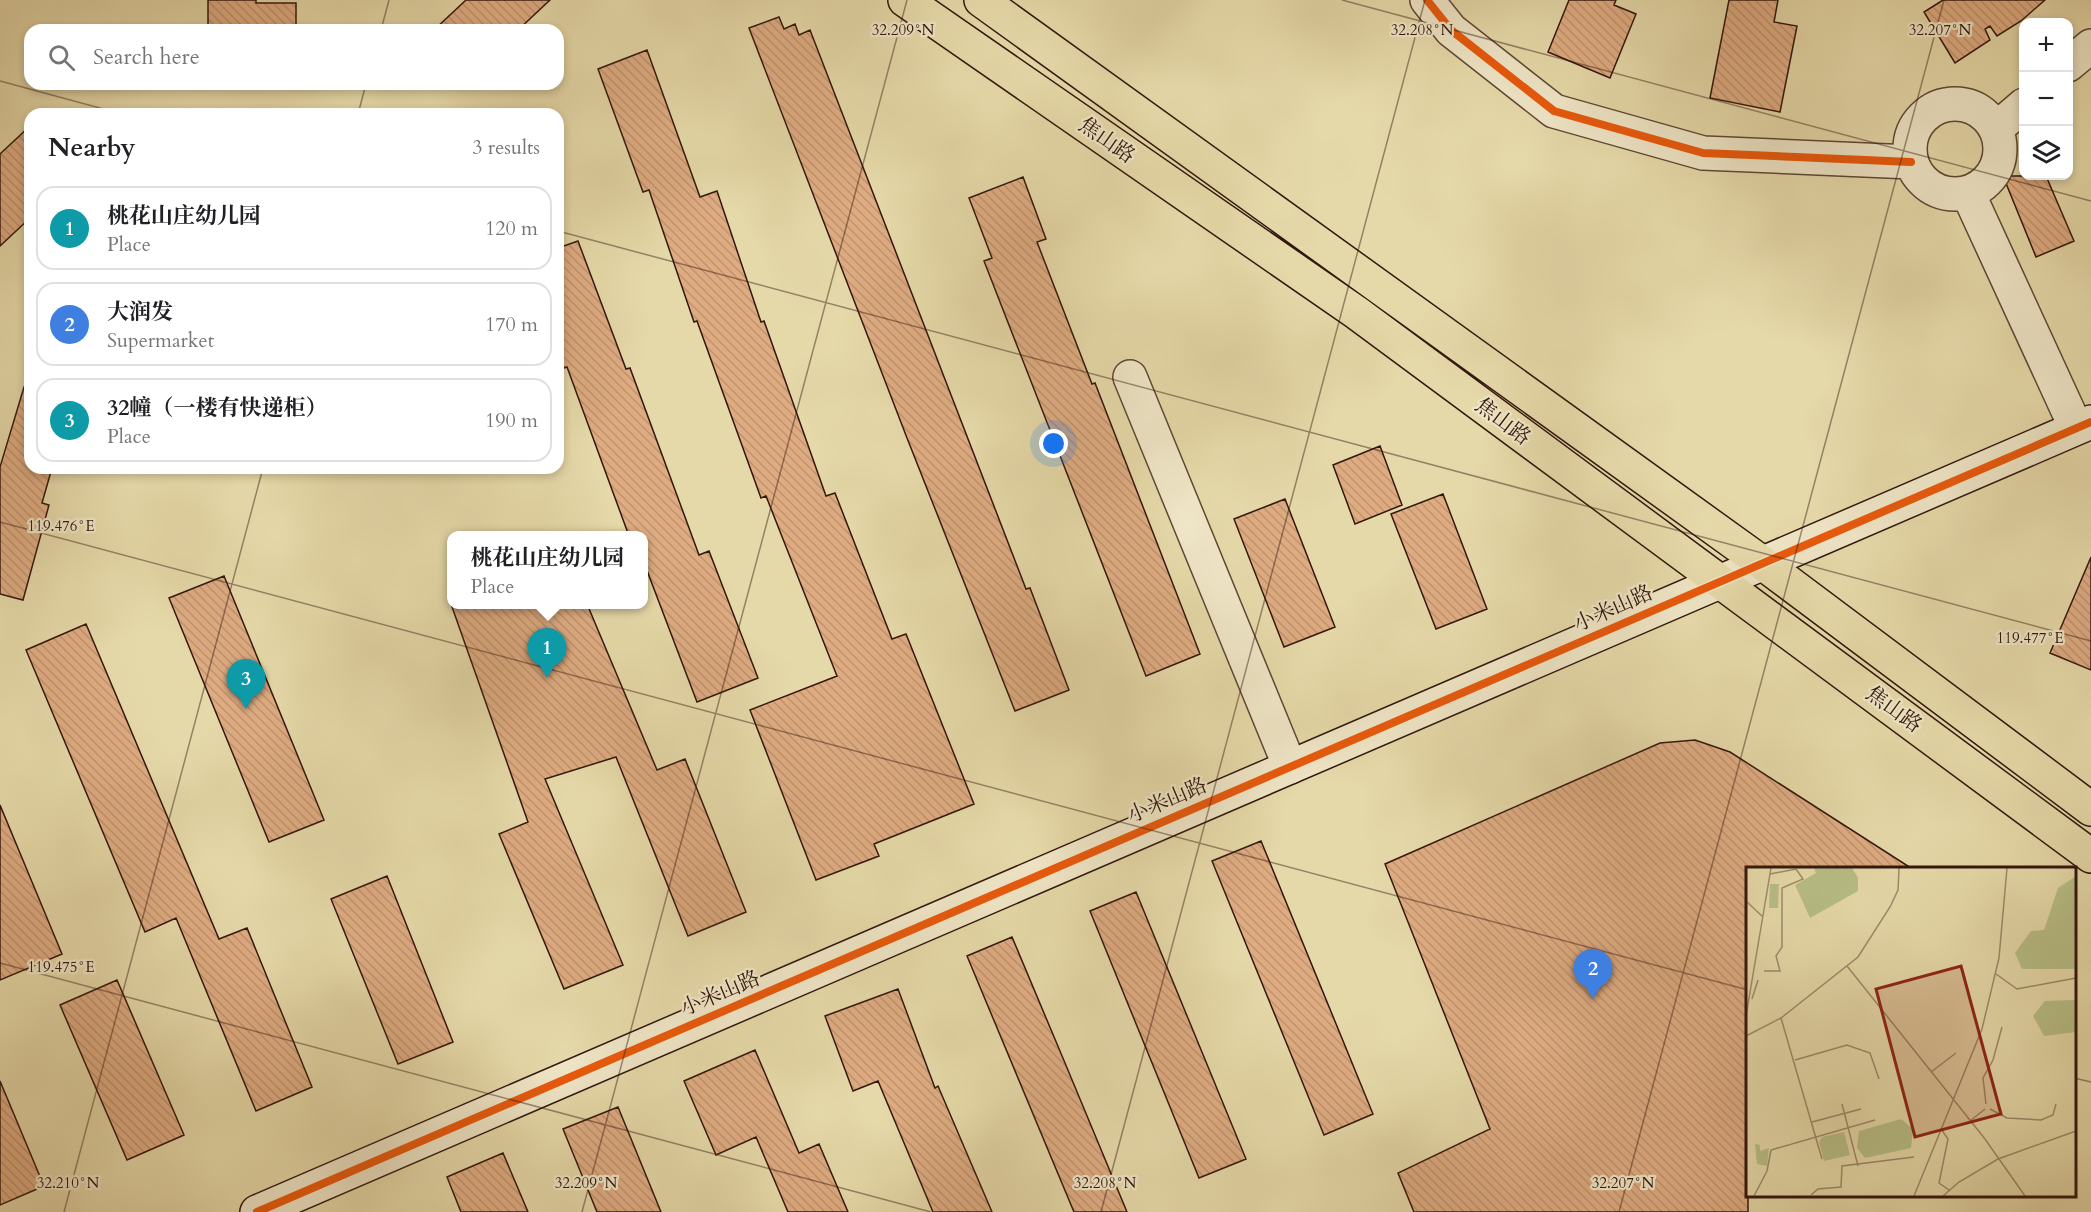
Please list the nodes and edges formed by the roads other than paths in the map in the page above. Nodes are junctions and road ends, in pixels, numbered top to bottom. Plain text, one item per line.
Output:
1 (905, 0) edge
2 (981, 0) edge
3 (1427, 0) edge
4 (2091, 45) edge
5 (2073, 61) edge
6 (2019, 109) edge
7 (1996, 129) junction
8 (1911, 162) junction
9 (1968, 193) junction
10 (1130, 376) dead end
11 (2084, 425) edge
12 (1761, 562) junction
13 (1719, 581) junction
14 (1290, 767) junction
15 (2091, 809) edge
16 (2088, 848) edge
17 (257, 1212) edge

1 - 13 main road, 焦山路
2 - 12 main road, 焦山路
3 - 8 street
4 - 5 street
6 - 7 street
7 - 8 street
7 - 9 street
8 - 9 street
9 - 11 street
10 - 14 street
11 - 12 street, 小米山路
12 - 13 street, 小米山路
12 - 15 main road, 焦山路
13 - 14 street, 小米山路
13 - 16 main road, 焦山路
14 - 17 street, 小米山路

